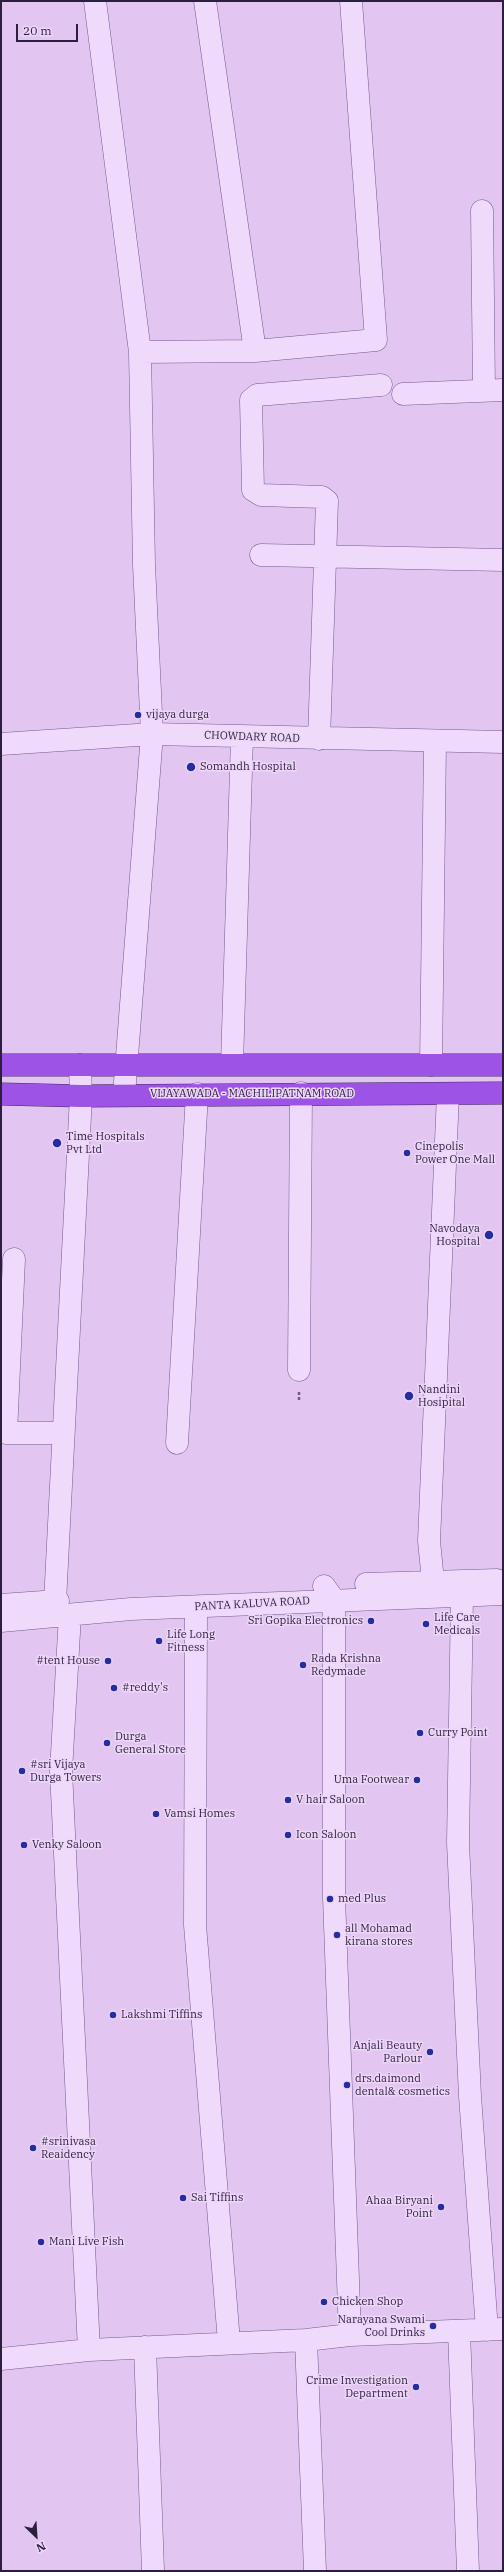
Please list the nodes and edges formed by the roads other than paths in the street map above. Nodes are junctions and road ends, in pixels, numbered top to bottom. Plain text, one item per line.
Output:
1 (95, 1) edge
2 (205, 1) edge
3 (350, 1) edge
4 (482, 211) dead end
5 (255, 351) junction
6 (140, 352) junction
7 (381, 385) dead end
8 (493, 390) edge
9 (403, 394) dead end
10 (260, 555) dead end
11 (325, 555) junction
12 (503, 560) edge
13 (152, 734) junction
14 (242, 737) junction
15 (319, 739) junction
16 (435, 742) junction
17 (503, 742) edge
18 (1, 744) edge
19 (124, 1064) junction
20 (232, 1064) junction
21 (1, 1065) edge
22 (80, 1065) junction
23 (430, 1065) junction
24 (503, 1065) edge
25 (301, 1093) junction
26 (503, 1093) edge
27 (1, 1094) edge
28 (197, 1094) junction
29 (448, 1094) junction
30 (124, 1095) junction
31 (81, 1096) junction
32 (14, 1259) dead end
33 (299, 1370) dead end
34 (62, 1433) junction
35 (177, 1443) dead end
36 (503, 1580) edge
37 (433, 1581) junction
38 (329, 1593) junction
39 (503, 1594) edge
40 (462, 1596) junction
41 (1, 1605) edge
42 (196, 1607) junction
43 (62, 1608) junction
44 (1, 1621) edge
45 (495, 2330) edge
46 (459, 2331) junction
47 (350, 2335) junction
48 (306, 2340) junction
49 (229, 2342) junction
50 (145, 2347) junction
51 (89, 2350) junction
52 (1, 2359) edge
53 (153, 2571) edge
54 (315, 2571) edge
55 (468, 2571) edge

1 - 6 street
2 - 5 street
3 - 5 street
4 - 8 street
5 - 6 street
6 - 13 street
7 - 11 street
8 - 9 street
10 - 11 street
11 - 12 street
11 - 15 street
13 - 14 street, CHOWDARY ROAD
13 - 18 street, CHOWDARY ROAD
13 - 19 street
14 - 15 street, CHOWDARY ROAD
14 - 20 street
15 - 16 street, CHOWDARY ROAD
16 - 17 street, CHOWDARY ROAD
16 - 23 street
19 - 20 highway
19 - 22 highway
19 - 30 street
20 - 23 highway
21 - 22 highway
22 - 31 street
23 - 24 highway
25 - 28 highway, VIJAYAWADA - MACHILIPATNAM ROAD
25 - 29 highway, VIJAYAWADA - MACHILIPATNAM ROAD
25 - 33 street
26 - 29 highway, VIJAYAWADA - MACHILIPATNAM ROAD
27 - 31 highway, VIJAYAWADA - MACHILIPATNAM ROAD
28 - 30 highway, VIJAYAWADA - MACHILIPATNAM ROAD
28 - 35 street
29 - 37 street
30 - 31 highway, VIJAYAWADA - MACHILIPATNAM ROAD
31 - 34 street
32 - 34 street
34 - 43 street
36 - 37 street, PANTA KALUVA ROAD
37 - 38 street, PANTA KALUVA ROAD
38 - 40 street, PANTA KALUVA ROAD
38 - 42 street, PANTA KALUVA ROAD
38 - 43 street, PANTA KALUVA ROAD
38 - 47 street
39 - 40 street, PANTA KALUVA ROAD
40 - 45 street
41 - 43 street, PANTA KALUVA ROAD
42 - 43 street, PANTA KALUVA ROAD
42 - 49 street
43 - 44 street, PANTA KALUVA ROAD
43 - 51 street
45 - 46 street
46 - 47 street
46 - 55 street
47 - 48 street
48 - 49 street
48 - 54 street
49 - 50 street
50 - 51 street
50 - 53 street
51 - 52 street

